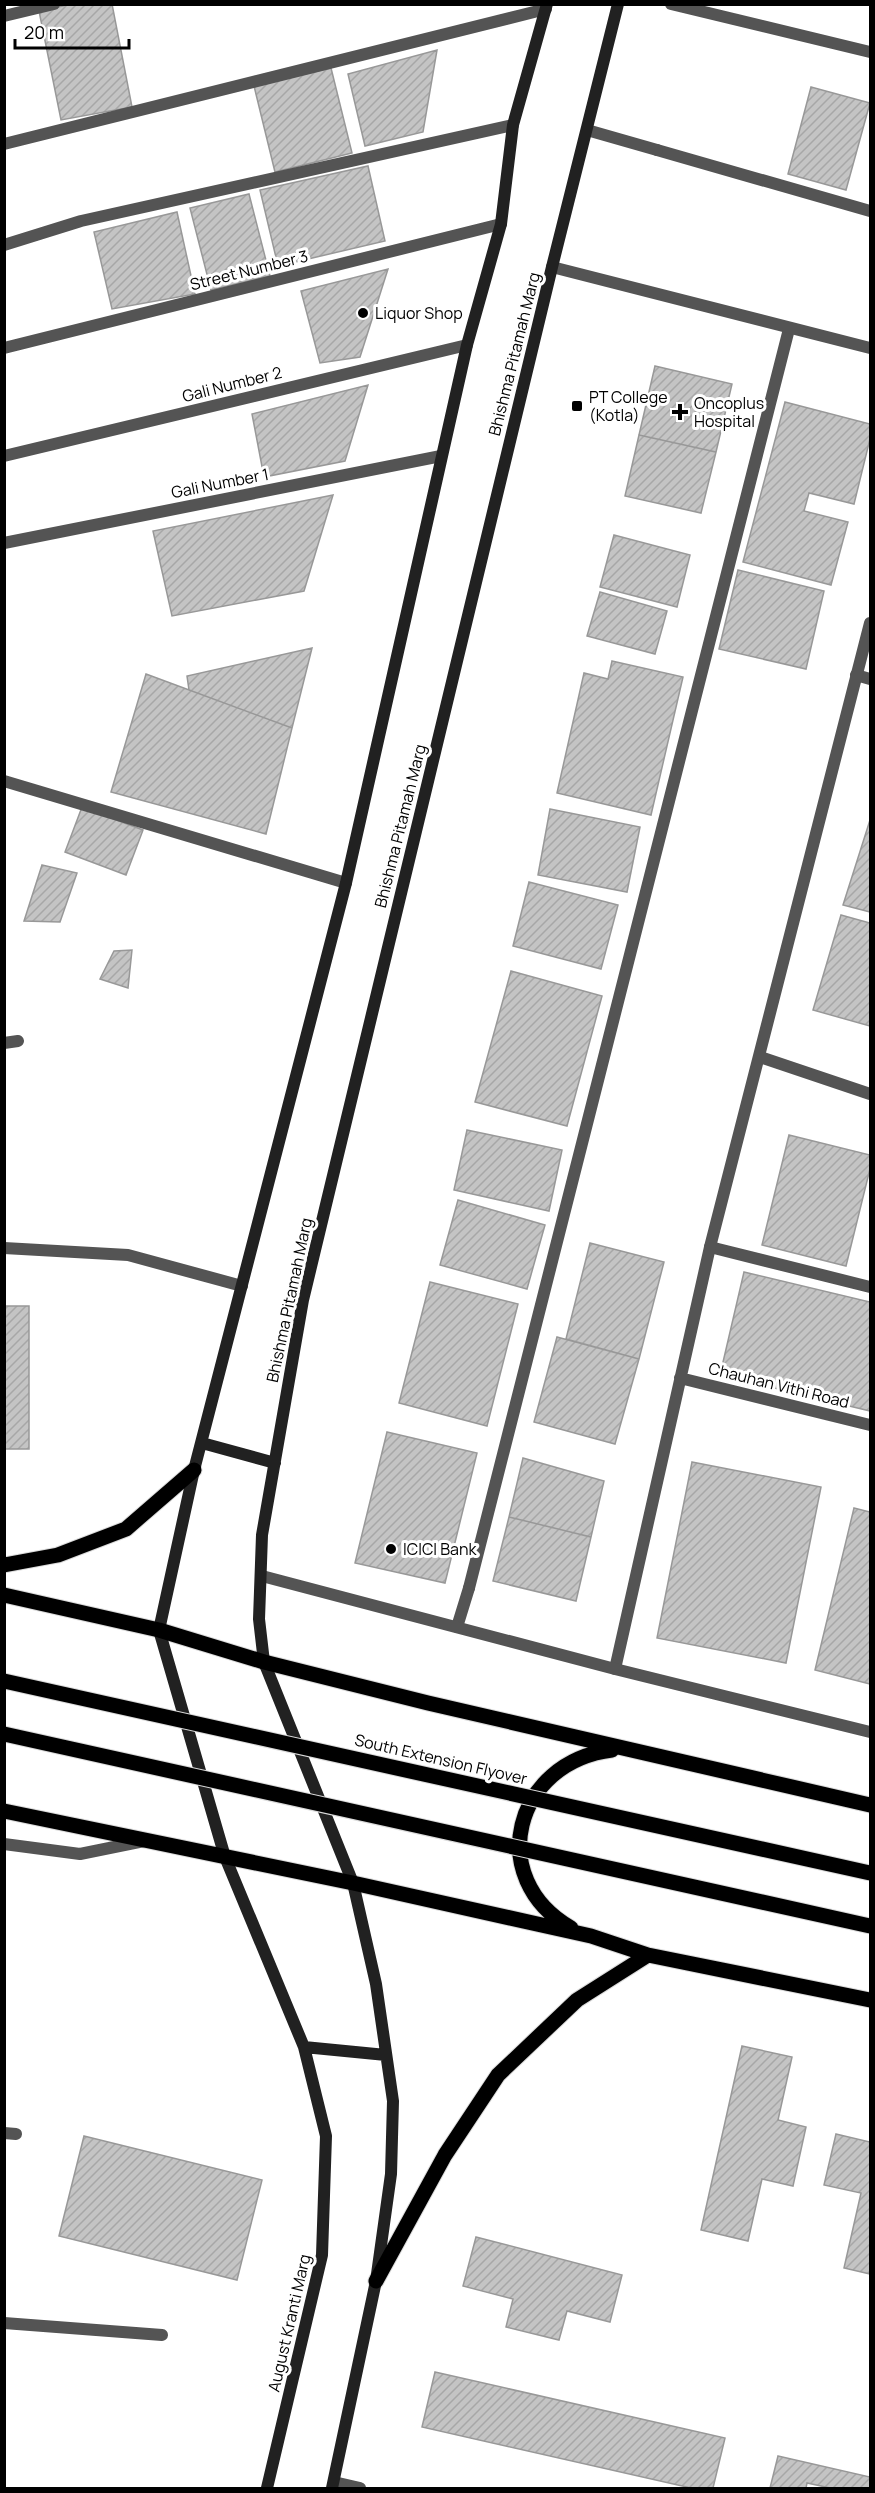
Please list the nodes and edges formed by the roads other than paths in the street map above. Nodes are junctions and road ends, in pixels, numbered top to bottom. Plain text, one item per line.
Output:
1 (54, 4) edge
2 (618, 4) edge
3 (671, 4) edge
4 (546, 7) edge
5 (4, 16) edge
6 (870, 52) edge
7 (513, 125) junction
8 (587, 130) junction
9 (4, 144) edge
10 (870, 211) edge
11 (501, 224) junction
12 (4, 245) edge
13 (552, 267) junction
14 (789, 329) junction
15 (467, 345) junction
16 (4, 348) edge
17 (870, 348) edge
18 (4, 456) edge
19 (441, 456) junction
20 (4, 543) edge
21 (870, 623) edge
22 (856, 675) junction
23 (870, 679) edge
24 (4, 781) edge
25 (346, 883) junction
26 (18, 1041) dead end
27 (4, 1043) edge
28 (760, 1057) junction
29 (870, 1094) edge
30 (710, 1247) junction
31 (4, 1248) edge
32 (242, 1286) junction
33 (870, 1287) edge
34 (680, 1378) junction
35 (870, 1425) edge
36 (202, 1443) junction
37 (275, 1463) junction
38 (194, 1470) junction
39 (4, 1565) edge
40 (262, 1576) junction
41 (4, 1595) edge
42 (457, 1627) junction
43 (159, 1630) junction
44 (264, 1662) junction
45 (615, 1669) junction
46 (4, 1681) edge
47 (870, 1732) edge
48 (4, 1734) edge
49 (638, 1752) junction
50 (870, 1805) edge
51 (4, 1811) edge
52 (148, 1841) junction
53 (4, 1844) edge
54 (225, 1857) junction
55 (870, 1873) edge
56 (353, 1883) junction
57 (870, 1926) edge
58 (591, 1936) junction
59 (648, 1955) junction
60 (870, 2000) edge
61 (304, 2047) junction
62 (386, 2055) junction
63 (376, 2281) junction
64 (4, 2323) edge
65 (162, 2335) dead end
66 (333, 2485) edge
67 (267, 2488) edge
68 (360, 2488) edge

1 - 5 street
2 - 8 main road, Bhishma Pitamah Marg
3 - 6 street
4 - 7 main road
4 - 9 street
7 - 11 main road
7 - 12 street
8 - 10 street
8 - 13 main road, Bhishma Pitamah Marg
11 - 15 main road
11 - 16 street, Street Number 3
13 - 14 street
13 - 37 main road, Bhishma Pitamah Marg
14 - 17 street
14 - 42 street
15 - 18 street, Gali Number 2
15 - 19 main road
19 - 20 street, Gali Number 1
19 - 25 main road
21 - 22 street
22 - 23 street
22 - 28 street
24 - 25 street
25 - 32 main road
26 - 27 street
28 - 29 street
28 - 30 street
30 - 33 street
30 - 34 street
31 - 32 street
32 - 36 main road
34 - 35 street, Chauhan Vithi Road
34 - 45 street
36 - 37 main road
36 - 38 main road
37 - 40 main road, Bhishma Pitamah Marg
38 - 39 main road
38 - 43 main road
40 - 42 street
40 - 44 main road, Bhishma Pitamah Marg
41 - 43 main road
42 - 45 street
43 - 44 main road
43 - 54 main road, August Kranti Marg
44 - 49 main road
44 - 56 main road, Bhishma Pitamah Marg
45 - 47 street
46 - 55 main road, South Extension Flyover, bridge
48 - 57 main road, bridge
49 - 50 main road
49 - 58 main road
51 - 52 main road
52 - 53 street
52 - 54 main road
54 - 56 main road
54 - 61 main road, August Kranti Marg
56 - 58 main road
56 - 62 main road
58 - 59 main road
59 - 60 main road
59 - 63 main road
61 - 62 main road
61 - 67 main road, August Kranti Marg
62 - 63 main road
63 - 66 main road
64 - 65 street
66 - 68 street

